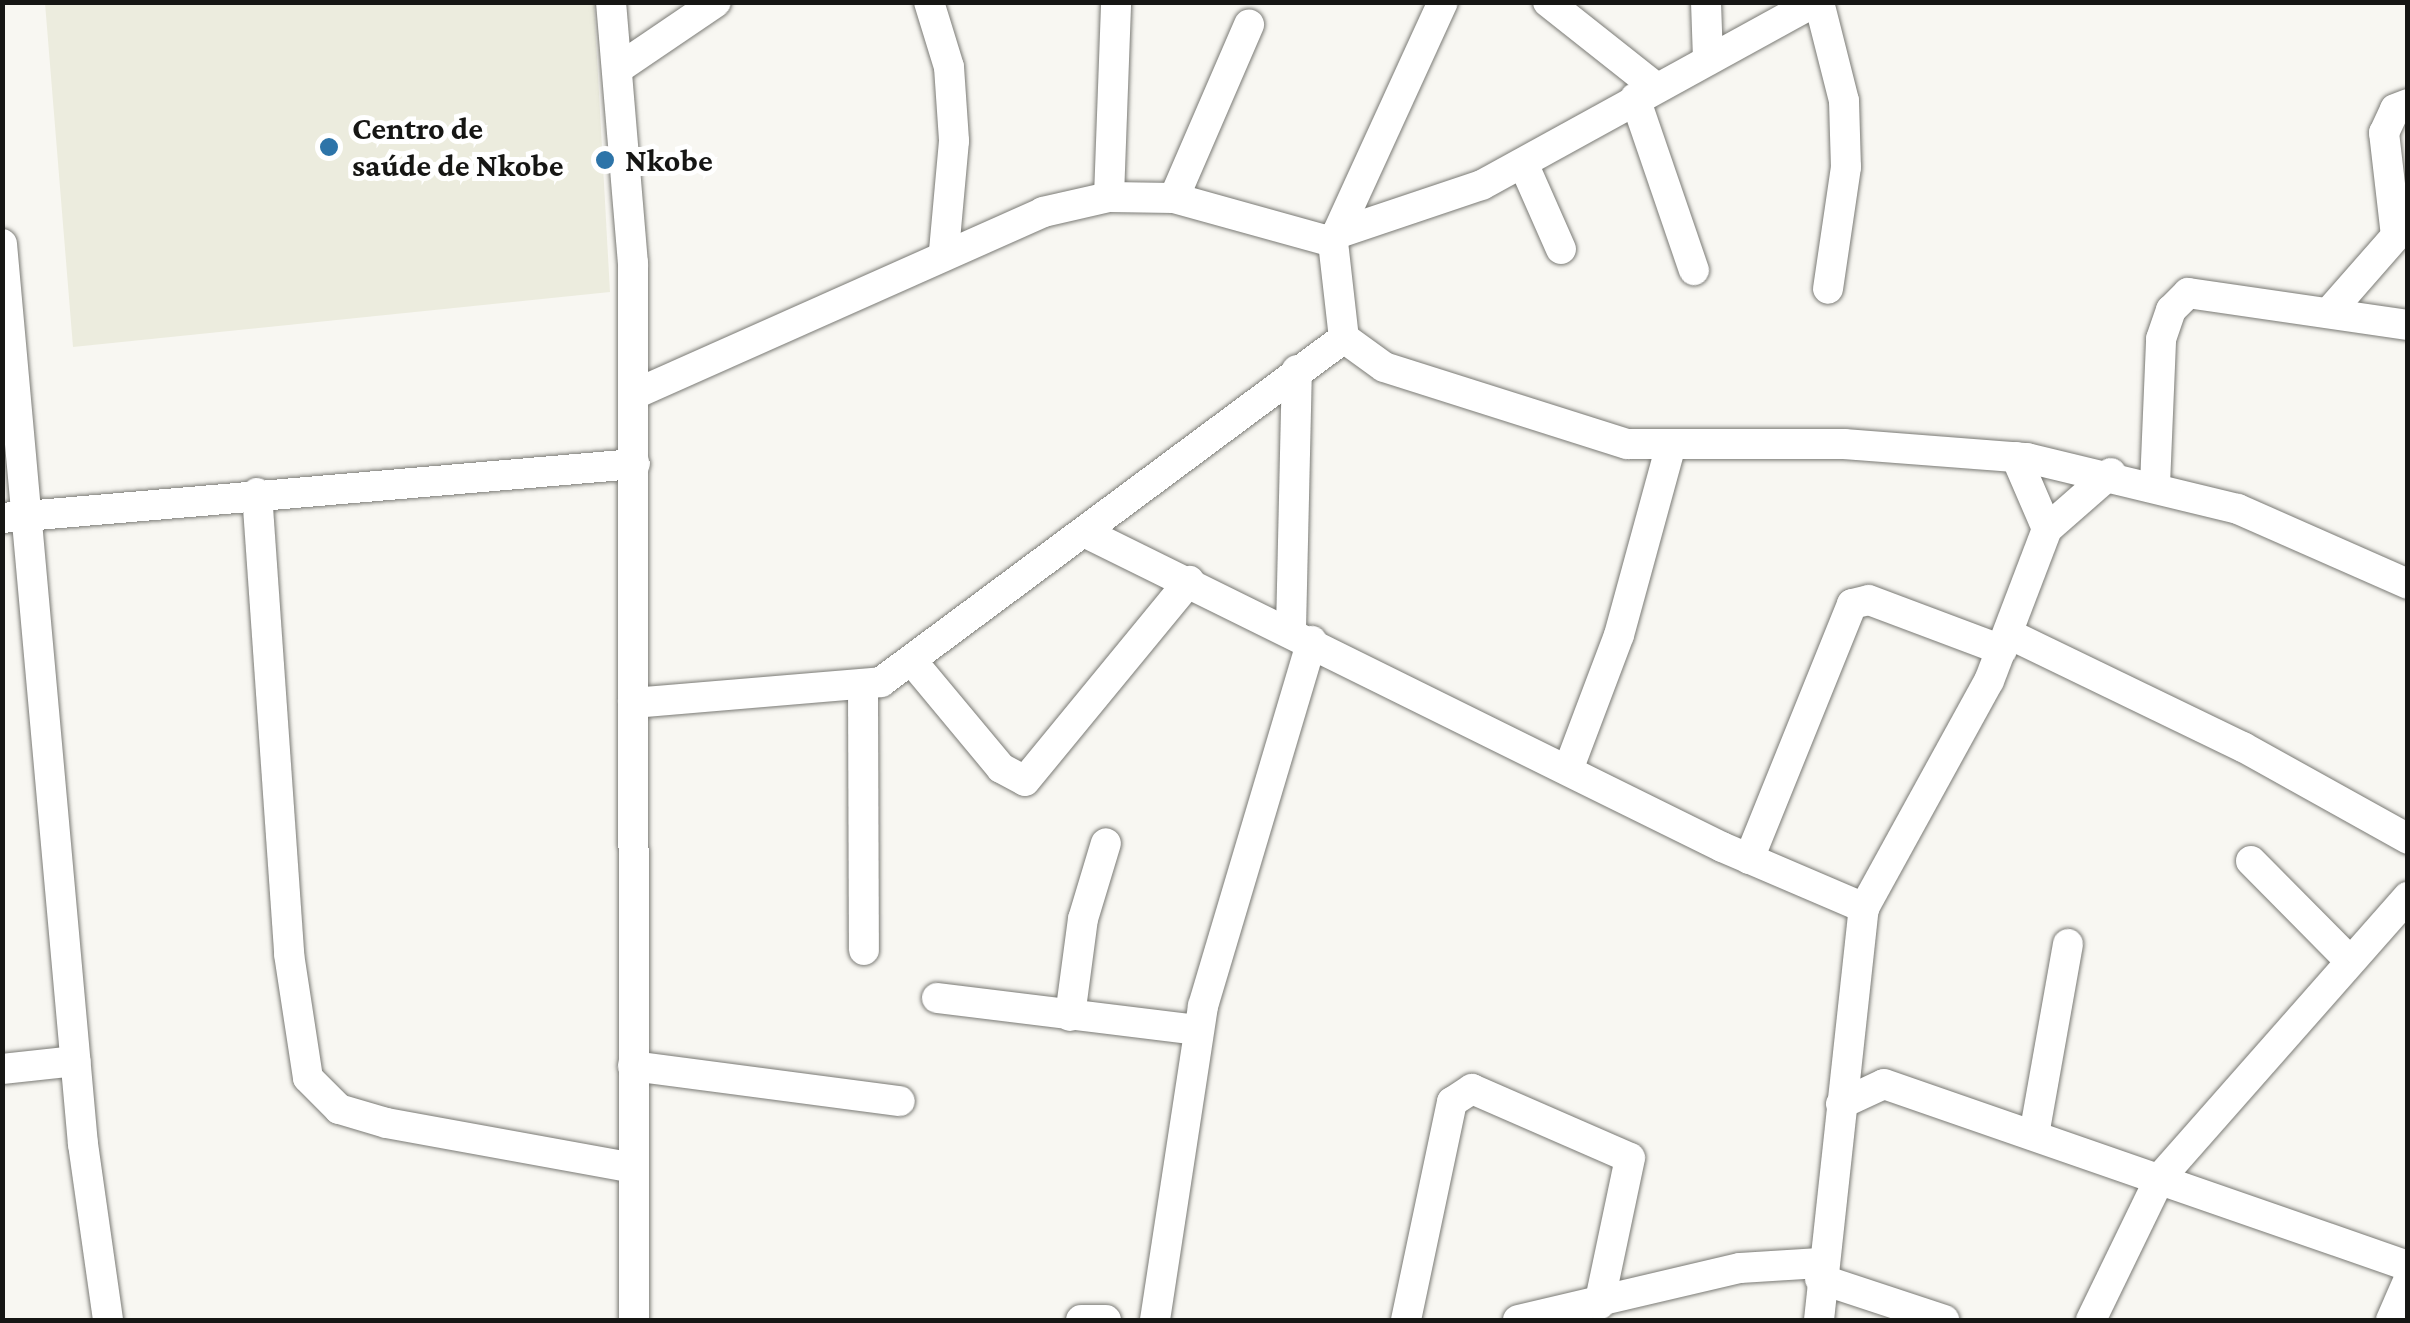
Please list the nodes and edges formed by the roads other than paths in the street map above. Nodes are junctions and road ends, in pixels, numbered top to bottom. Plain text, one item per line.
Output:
1 (611, 2) edge
2 (716, 2) edge
3 (928, 2) edge
4 (1116, 2) edge
5 (1443, 2) edge
6 (1548, 2) edge
7 (1706, 2) edge
8 (1817, 2) edge
9 (1249, 25) dead end
10 (1708, 58) junction
11 (618, 68) junction
12 (1644, 92) junction
13 (2408, 104) edge
14 (1523, 164) junction
15 (1109, 197) junction
16 (1174, 198) junction
17 (1335, 238) junction
18 (2, 244) edge
19 (1561, 249) dead end
20 (944, 250) junction
21 (1694, 270) dead end
22 (1828, 289) dead end
23 (2332, 309) junction
24 (2408, 325) edge
25 (1344, 338) junction
26 (1297, 370) junction
27 (635, 394) junction
28 (1670, 449) junction
29 (2016, 457) junction
30 (635, 464) junction
31 (2111, 474) junction
32 (2155, 485) junction
33 (256, 493) junction
34 (16, 516) edge
35 (2048, 529) junction
36 (1086, 533) junction
37 (1190, 581) junction
38 (2408, 584) edge
39 (1302, 636) junction
40 (2006, 642) junction
41 (912, 661) junction
42 (863, 690) junction
43 (633, 703) junction
44 (1568, 770) junction
45 (2408, 839) edge
46 (1106, 843) dead end
47 (1749, 859) junction
48 (2251, 861) dead end
49 (2408, 897) edge
50 (1864, 908) junction
51 (2068, 944) dead end
52 (864, 950) dead end
53 (2346, 958) junction
54 (937, 998) dead end
55 (1070, 1016) junction
56 (1198, 1030) junction
57 (76, 1061) junction
58 (633, 1066) junction
59 (2, 1068) edge
60 (900, 1101) dead end
61 (1842, 1104) junction
62 (2034, 1135) junction
63 (633, 1168) junction
64 (2160, 1178) junction
65 (2408, 1266) edge
66 (1820, 1271) junction
67 (2408, 1281) edge
68 (1600, 1305) junction
69 (108, 1320) edge
70 (634, 1320) edge
71 (1081, 1320) edge
72 (1106, 1320) edge
73 (1155, 1320) edge
74 (1406, 1320) edge
75 (1518, 1320) edge
76 (1819, 1320) edge
77 (1944, 1320) edge
78 (2091, 1320) edge
79 (2392, 1320) edge

1 - 11 street
2 - 11 street
3 - 20 street
4 - 15 street
5 - 17 street
6 - 12 street
7 - 10 street
8 - 10 street
8 - 22 street
9 - 16 street
10 - 12 street
11 - 27 street
12 - 14 street
12 - 21 street
13 - 23 street
14 - 17 street
14 - 19 street
15 - 16 street
15 - 20 street
16 - 17 street
17 - 25 street
18 - 34 street
20 - 27 street
23 - 24 street
23 - 32 street
25 - 26 street
25 - 28 street
26 - 36 street
26 - 39 street
27 - 30 street
28 - 29 street
28 - 44 street
29 - 31 street
29 - 35 street
30 - 33 street
30 - 43 street
31 - 32 street
31 - 35 street
32 - 38 street
33 - 34 street
33 - 63 street
34 - 57 street
35 - 40 street
36 - 37 street
36 - 41 street
37 - 39 street
37 - 41 street
39 - 44 street
39 - 56 street
40 - 45 street
40 - 47 street
40 - 50 street
41 - 42 street
42 - 43 street
42 - 52 street
43 - 58 street
44 - 47 street
46 - 55 street
47 - 50 street
48 - 53 street
49 - 53 street
50 - 61 street
51 - 62 street
53 - 64 street
54 - 55 street
55 - 56 street
56 - 73 street
57 - 59 street
57 - 69 street
58 - 60 street
58 - 63 street
61 - 62 street
61 - 66 street
62 - 64 street
63 - 70 street
64 - 65 street
64 - 78 street
66 - 68 street
66 - 76 street
66 - 77 street
67 - 79 street
68 - 74 street
68 - 75 street
71 - 72 street

